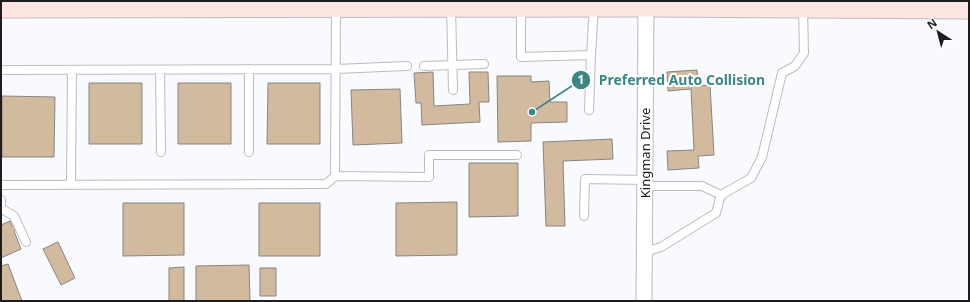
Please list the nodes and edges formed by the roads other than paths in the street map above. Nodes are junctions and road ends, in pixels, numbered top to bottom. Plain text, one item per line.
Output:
1 (451, 6) junction
2 (521, 6) junction
3 (594, 6) junction
4 (646, 6) junction
5 (1, 7) edge
6 (336, 7) junction
7 (803, 7) junction
8 (969, 8) edge
9 (591, 55) junction
10 (484, 64) dead end
11 (452, 65) junction
12 (407, 66) dead end
13 (424, 66) dead end
14 (249, 69) junction
15 (336, 69) junction
16 (4, 70) dead end
17 (72, 70) junction
18 (160, 70) junction
19 (453, 90) dead end
20 (589, 110) dead end
21 (161, 152) dead end
22 (249, 152) dead end
23 (517, 155) dead end
24 (335, 176) junction
25 (645, 183) junction
26 (71, 184) junction
27 (1, 185) edge
28 (721, 195) junction
29 (1, 200) edge
30 (1, 209) edge
31 (584, 216) dead end
32 (26, 242) dead end
33 (645, 252) junction
34 (644, 301) edge

1 - 2 main road
1 - 6 main road
1 - 11 lane
2 - 3 main road
2 - 9 lane
3 - 4 main road
3 - 9 lane
4 - 7 main road
4 - 25 street, Kingman Drive
5 - 6 main road
6 - 15 lane
7 - 8 main road
7 - 28 lane
9 - 20 lane
10 - 11 lane
11 - 13 lane
11 - 19 lane
12 - 15 lane
14 - 15 lane
14 - 18 lane
14 - 22 lane
15 - 24 lane
16 - 17 lane
17 - 18 lane
17 - 26 lane
18 - 21 lane
23 - 24 lane
24 - 26 lane
25 - 28 lane
25 - 31 lane
25 - 33 street, Kingman Drive
26 - 27 lane
28 - 33 lane
29 - 30 lane
30 - 32 lane
33 - 34 street, Kingman Drive

